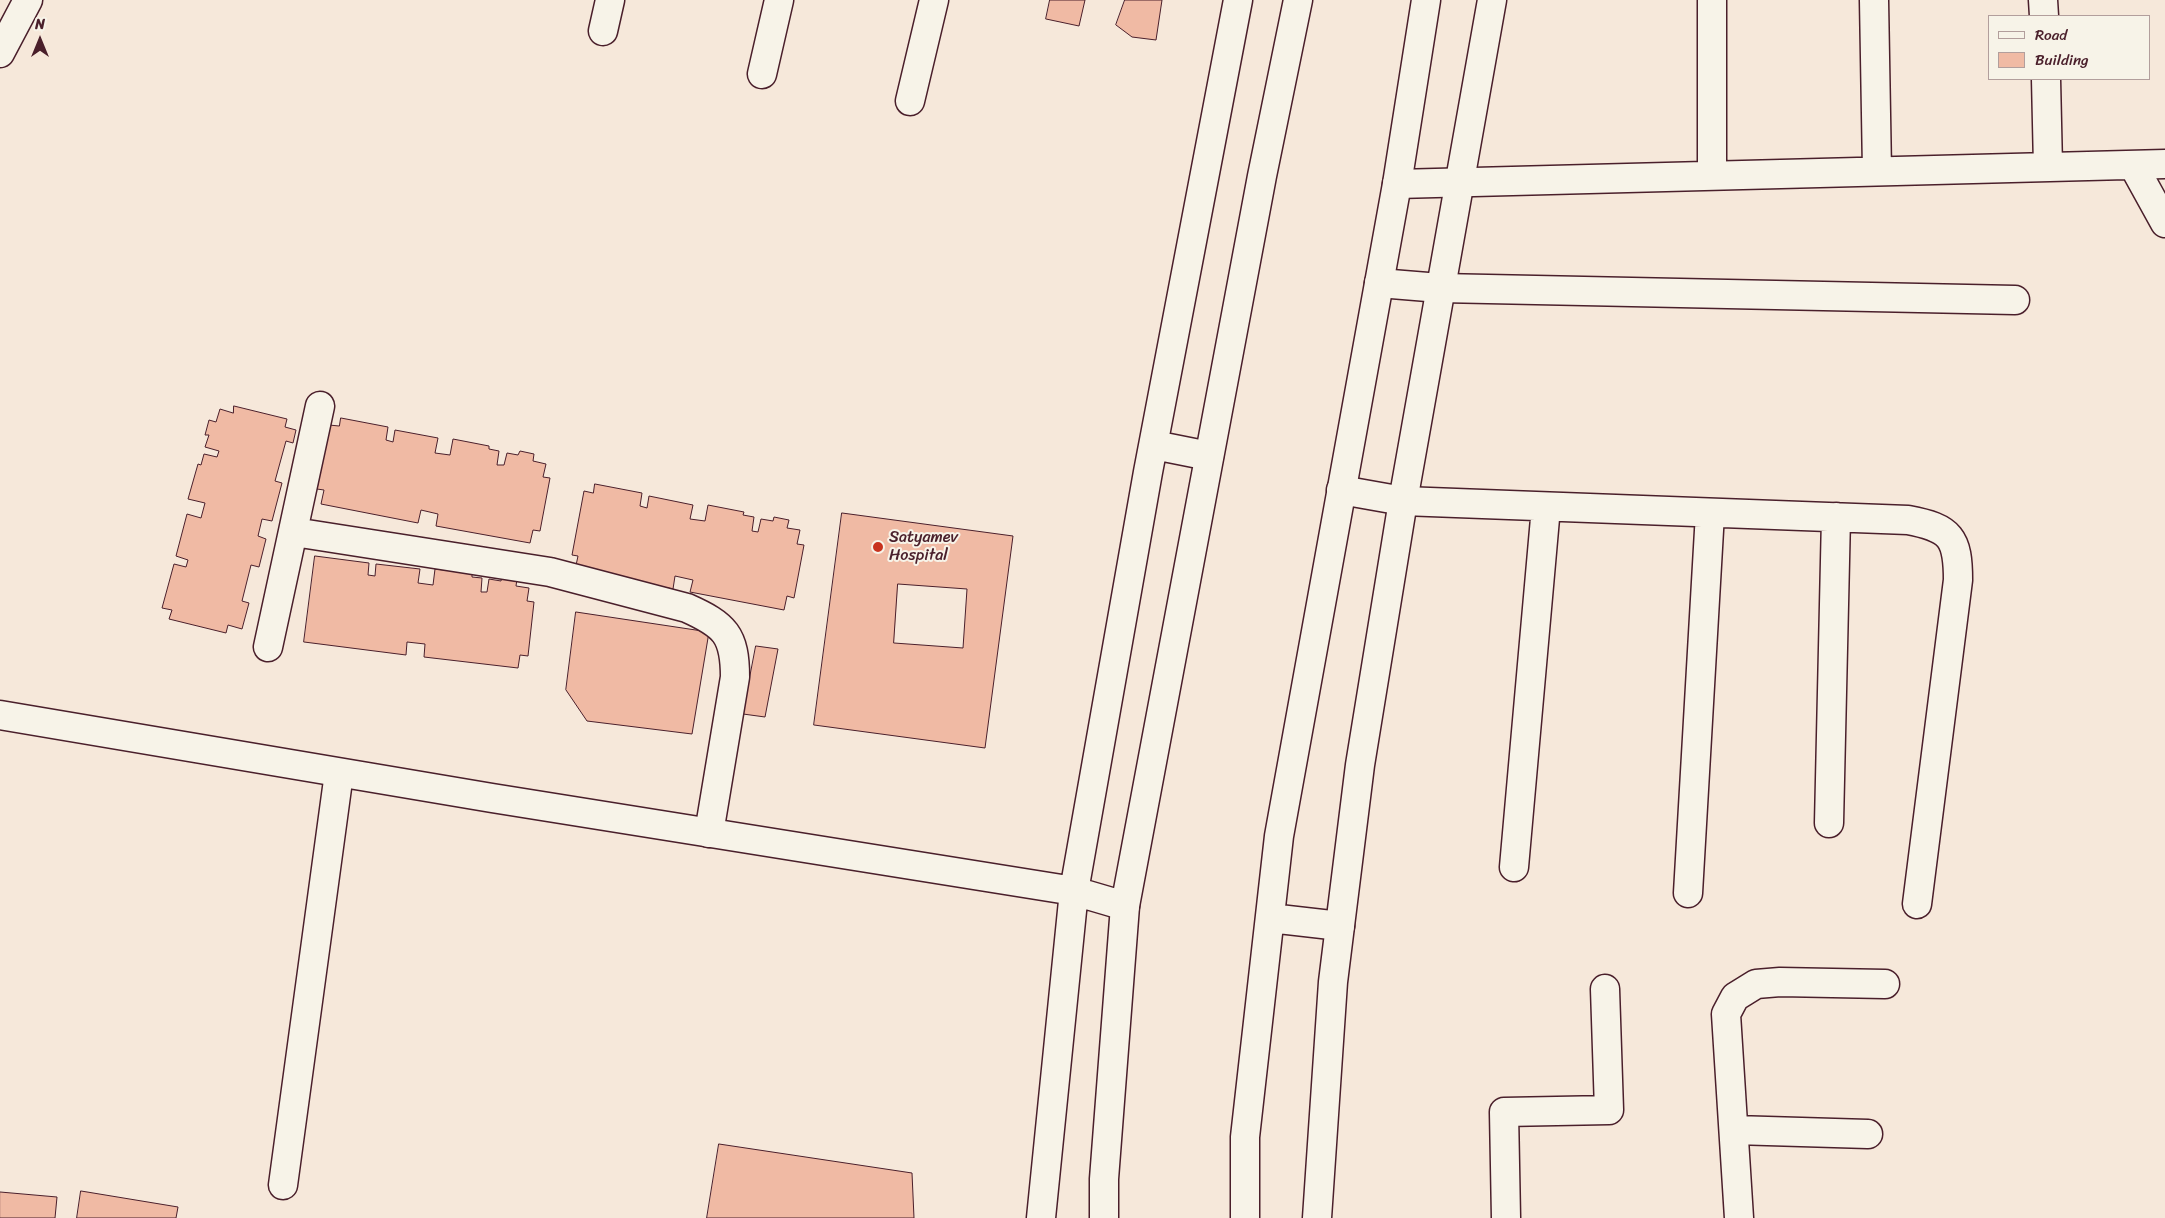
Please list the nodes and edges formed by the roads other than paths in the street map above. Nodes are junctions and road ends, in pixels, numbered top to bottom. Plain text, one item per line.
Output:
1 (28, 0) edge
2 (610, 0) edge
3 (779, 0) edge
4 (934, 0) edge
5 (1238, 0) edge
6 (1298, 0) edge
7 (1426, 0) edge
8 (1492, 0) edge
9 (1712, 0) edge
10 (1874, 0) edge
11 (2043, 0) edge
12 (2044, 15) edge
13 (603, 31) dead end
14 (0, 52) edge
15 (762, 74) dead end
16 (2046, 80) edge
17 (910, 101) dead end
18 (2165, 164) edge
19 (2133, 165) junction
20 (2048, 167) junction
21 (1877, 171) junction
22 (1712, 175) junction
23 (1458, 181) junction
24 (1397, 184) junction
25 (2165, 223) edge
26 (1379, 283) junction
27 (1440, 288) junction
28 (2015, 300) dead end
29 (320, 406) dead end
30 (1154, 445) junction
31 (1209, 456) junction
32 (1341, 490) junction
33 (1403, 501) junction
34 (1546, 507) junction
35 (1710, 513) junction
36 (1836, 517) junction
37 (294, 532) junction
38 (268, 647) dead end
39 (0, 715) edge
40 (339, 772) junction
41 (1829, 823) dead end
42 (709, 833) junction
43 (1514, 868) dead end
44 (1074, 891) junction
45 (1688, 893) dead end
46 (1917, 904) dead end
47 (1124, 906) junction
48 (1270, 918) junction
49 (1340, 926) junction
50 (1885, 984) dead end
51 (1605, 989) dead end
52 (1734, 1130) junction
53 (1868, 1134) dead end
54 (283, 1186) dead end
55 (1041, 1218) edge
56 (1104, 1218) edge
57 (1246, 1218) edge
58 (1317, 1218) edge
59 (1506, 1218) edge
60 (1739, 1218) edge

1 - 14 street
2 - 13 street
3 - 15 street
4 - 17 street
5 - 30 street
6 - 31 street
7 - 24 street
8 - 23 street
9 - 22 street
10 - 21 street
11 - 12 street
16 - 20 street
18 - 19 street
19 - 20 street
19 - 25 street
20 - 21 street
21 - 22 street
22 - 23 street
23 - 24 street
23 - 27 street
24 - 26 street
26 - 27 street
26 - 32 street
27 - 28 street
27 - 33 street
29 - 37 street
30 - 31 street
30 - 44 street
31 - 47 street
32 - 33 street
32 - 48 street
33 - 34 street
33 - 49 street
34 - 35 street
34 - 43 street
35 - 36 street
35 - 45 street
36 - 41 street
36 - 46 street
37 - 38 street
37 - 42 street
39 - 40 street
40 - 42 street
40 - 54 street
42 - 44 street
44 - 47 street
44 - 55 street
47 - 56 street
48 - 49 street
48 - 57 street
49 - 58 street
50 - 52 street
51 - 59 street
52 - 53 street
52 - 60 street

